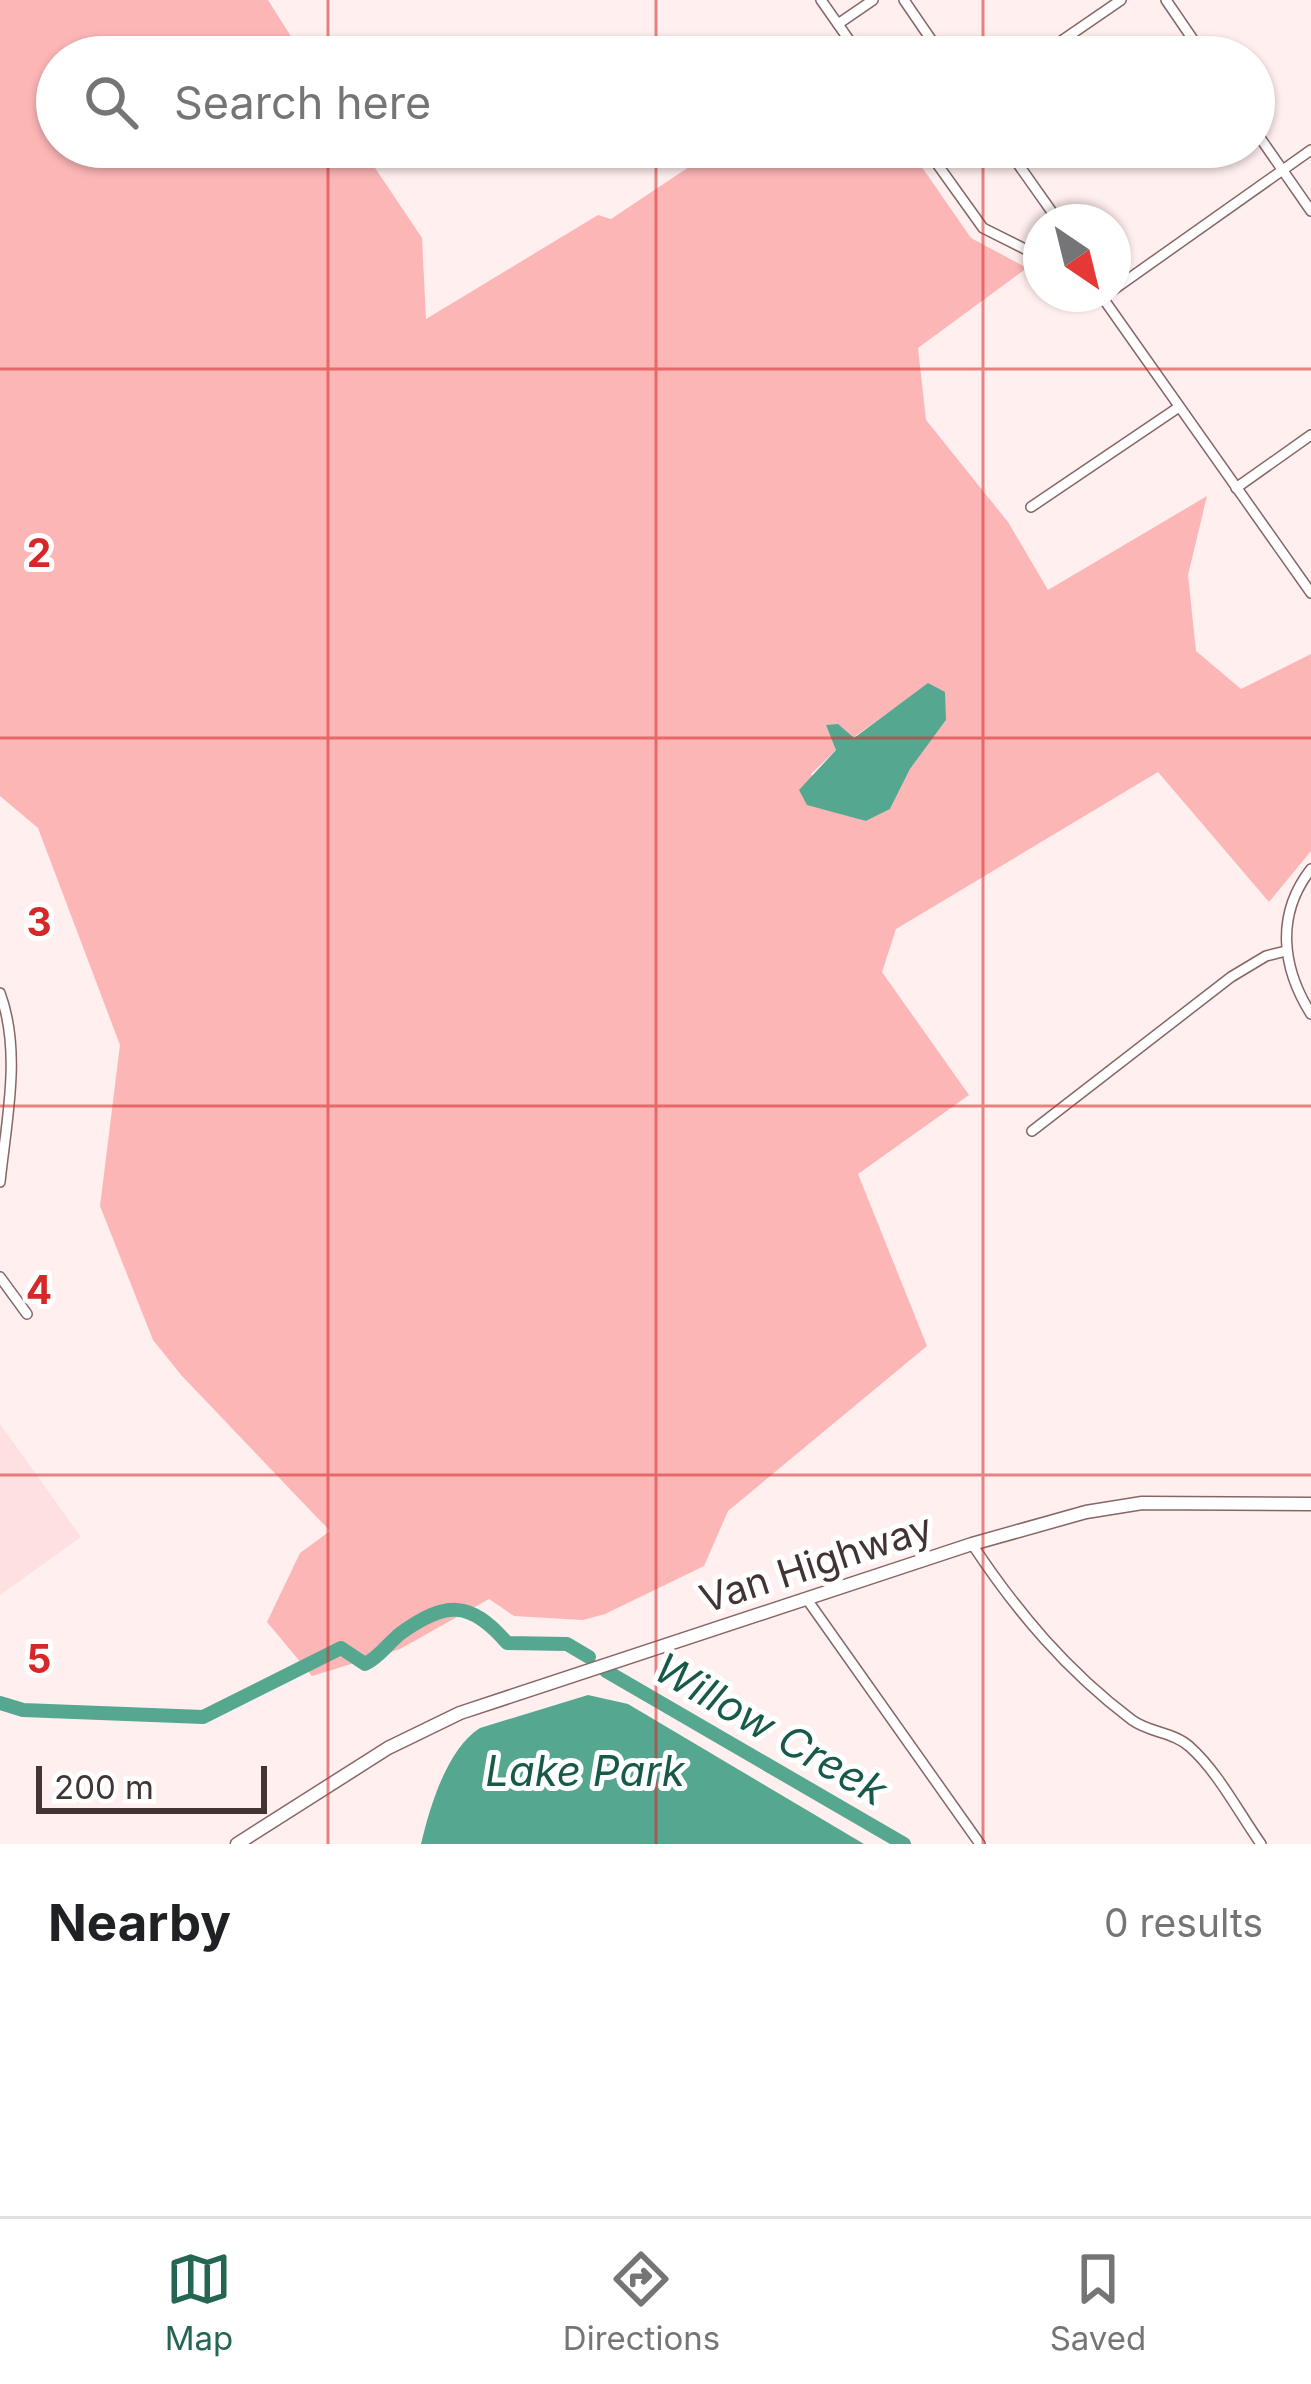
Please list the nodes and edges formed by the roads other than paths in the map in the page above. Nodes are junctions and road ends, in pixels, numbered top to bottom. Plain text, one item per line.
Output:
1 (821, 0) edge
2 (873, 0) edge
3 (904, 0) edge
4 (1121, 0) edge
5 (1166, 0) edge
6 (838, 24) junction
7 (846, 36) edge
8 (929, 36) edge
9 (1069, 36) edge
10 (1191, 36) edge
11 (1311, 150) edge
12 (1275, 160) edge
13 (940, 168) edge
14 (1021, 168) edge
15 (1282, 170) junction
16 (1046, 204) edge
17 (1311, 211) edge
18 (1023, 248) edge
19 (1131, 276) edge
20 (1118, 312) edge
21 (1179, 406) junction
22 (1311, 435) edge
23 (1236, 488) junction
24 (1031, 507) dead end
25 (1311, 593) edge
26 (1311, 869) edge
27 (1286, 951) junction
28 (1, 1000) edge
29 (1311, 1014) edge
30 (1032, 1131) dead end
31 (0, 1182) edge
32 (0, 1277) edge
33 (27, 1314) dead end
34 (1311, 1504) edge
35 (971, 1544) junction
36 (806, 1598) junction
37 (237, 1844) edge
38 (980, 1844) edge
39 (1261, 1844) edge

1 - 6 street
2 - 6 street
3 - 8 street
4 - 9 street
5 - 10 street
6 - 7 street
11 - 15 street
12 - 15 street
13 - 18 street
14 - 16 street
15 - 17 street
15 - 19 street
20 - 21 street
21 - 23 street
21 - 24 street
22 - 23 street
23 - 25 street
26 - 27 street
27 - 29 street
27 - 30 street
28 - 31 street
32 - 33 street
34 - 35 main road, Van Highway
35 - 36 main road, Van Highway
35 - 39 street
36 - 37 main road, Van Highway
36 - 38 street

